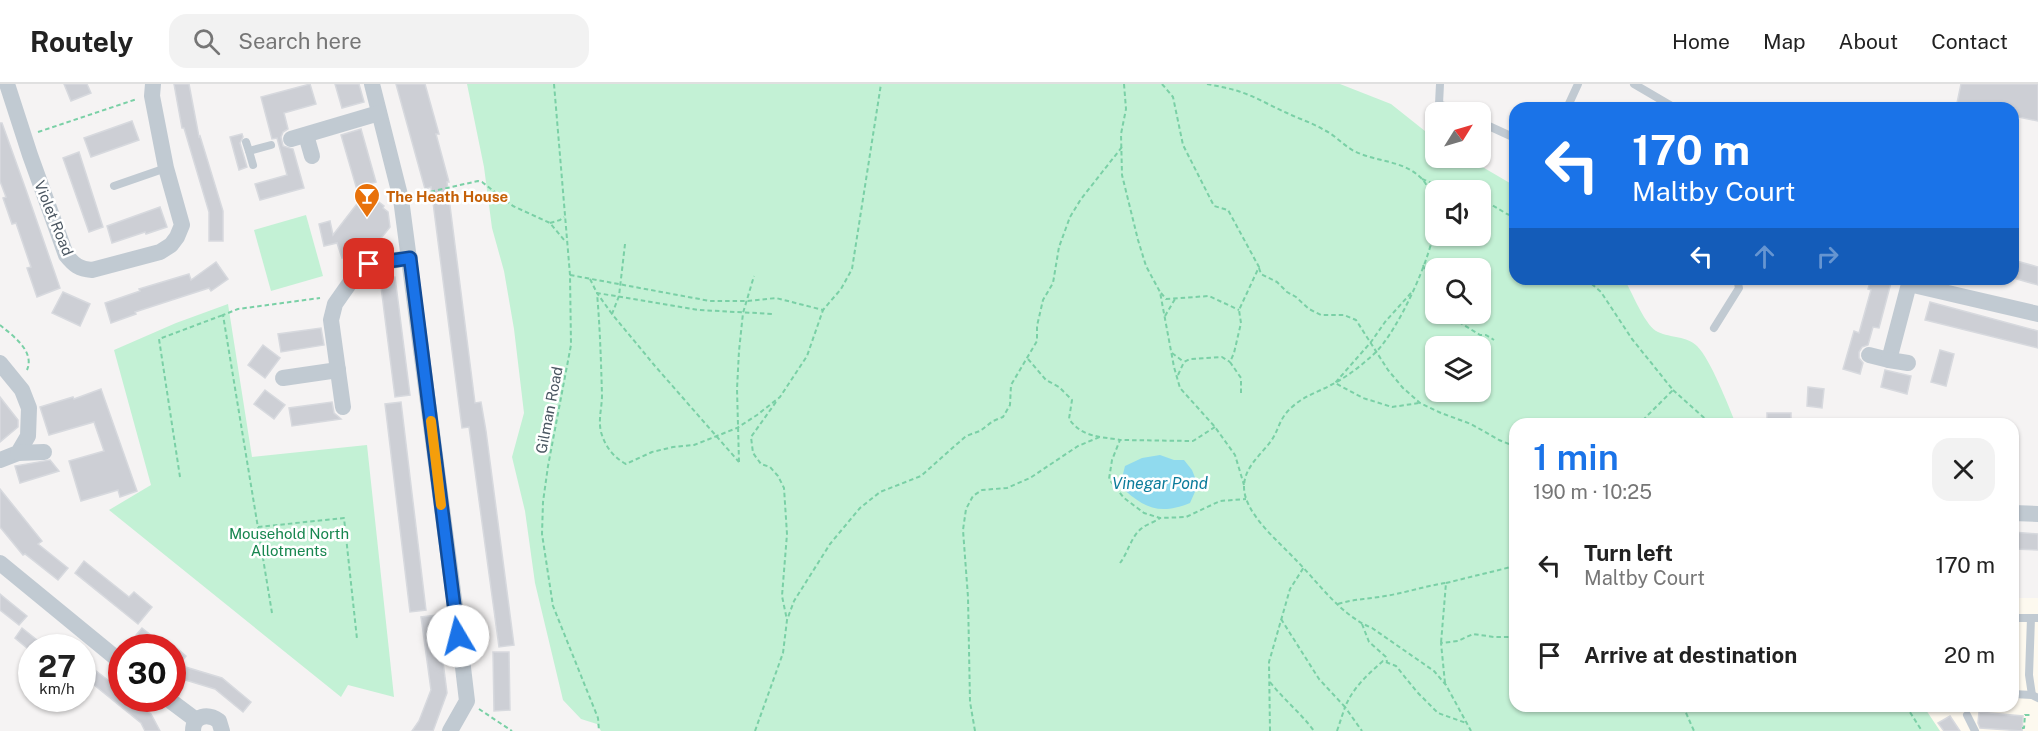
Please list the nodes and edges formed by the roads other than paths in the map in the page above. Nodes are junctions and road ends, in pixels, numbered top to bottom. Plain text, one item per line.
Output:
1 (7, 84) edge
2 (372, 84) edge
3 (1440, 84) edge
4 (1578, 84) edge
5 (1634, 84) edge
6 (152, 90) edge
7 (1439, 102) edge
8 (1570, 102) edge
9 (1663, 102) edge
10 (379, 113) junction
11 (1491, 127) edge
12 (1509, 135) edge
13 (271, 145) dead end
14 (312, 156) dead end
15 (253, 165) dead end
16 (166, 168) junction
17 (114, 186) dead end
18 (410, 258) junction
19 (1738, 285) edge
20 (1909, 285) edge
21 (1926, 285) edge
22 (2038, 314) edge
23 (1714, 328) dead end
24 (1869, 355) dead end
25 (1889, 360) junction
26 (0, 363) edge
27 (1908, 363) dead end
28 (338, 370) junction
29 (283, 378) dead end
30 (343, 407) dead end
31 (44, 452) dead end
32 (18, 453) junction
33 (0, 460) edge
34 (2019, 513) edge
35 (2038, 514) edge
36 (2, 568) edge
37 (2034, 618) edge
38 (108, 652) edge
39 (2019, 695) edge
40 (2035, 697) edge
41 (181, 712) edge
42 (1967, 716) dead end
43 (194, 726) edge
44 (222, 731) edge
45 (450, 731) edge
46 (1975, 731) edge

1 - 16 street, Violet Road
2 - 10 street
3 - 7 lane
4 - 8 lane
5 - 9 lane
6 - 16 street, Violet Road
10 - 14 street
10 - 18 street
11 - 12 lane
13 - 15 lane
16 - 17 lane
18 - 28 street
18 - 45 street
19 - 23 lane
20 - 25 street
21 - 22 street
24 - 25 street
25 - 27 street
26 - 32 street
28 - 29 street
28 - 30 street
31 - 32 street
32 - 33 street
34 - 35 street
36 - 38 street
37 - 40 lane
39 - 40 lane
41 - 43 street
42 - 46 lane
43 - 44 street

